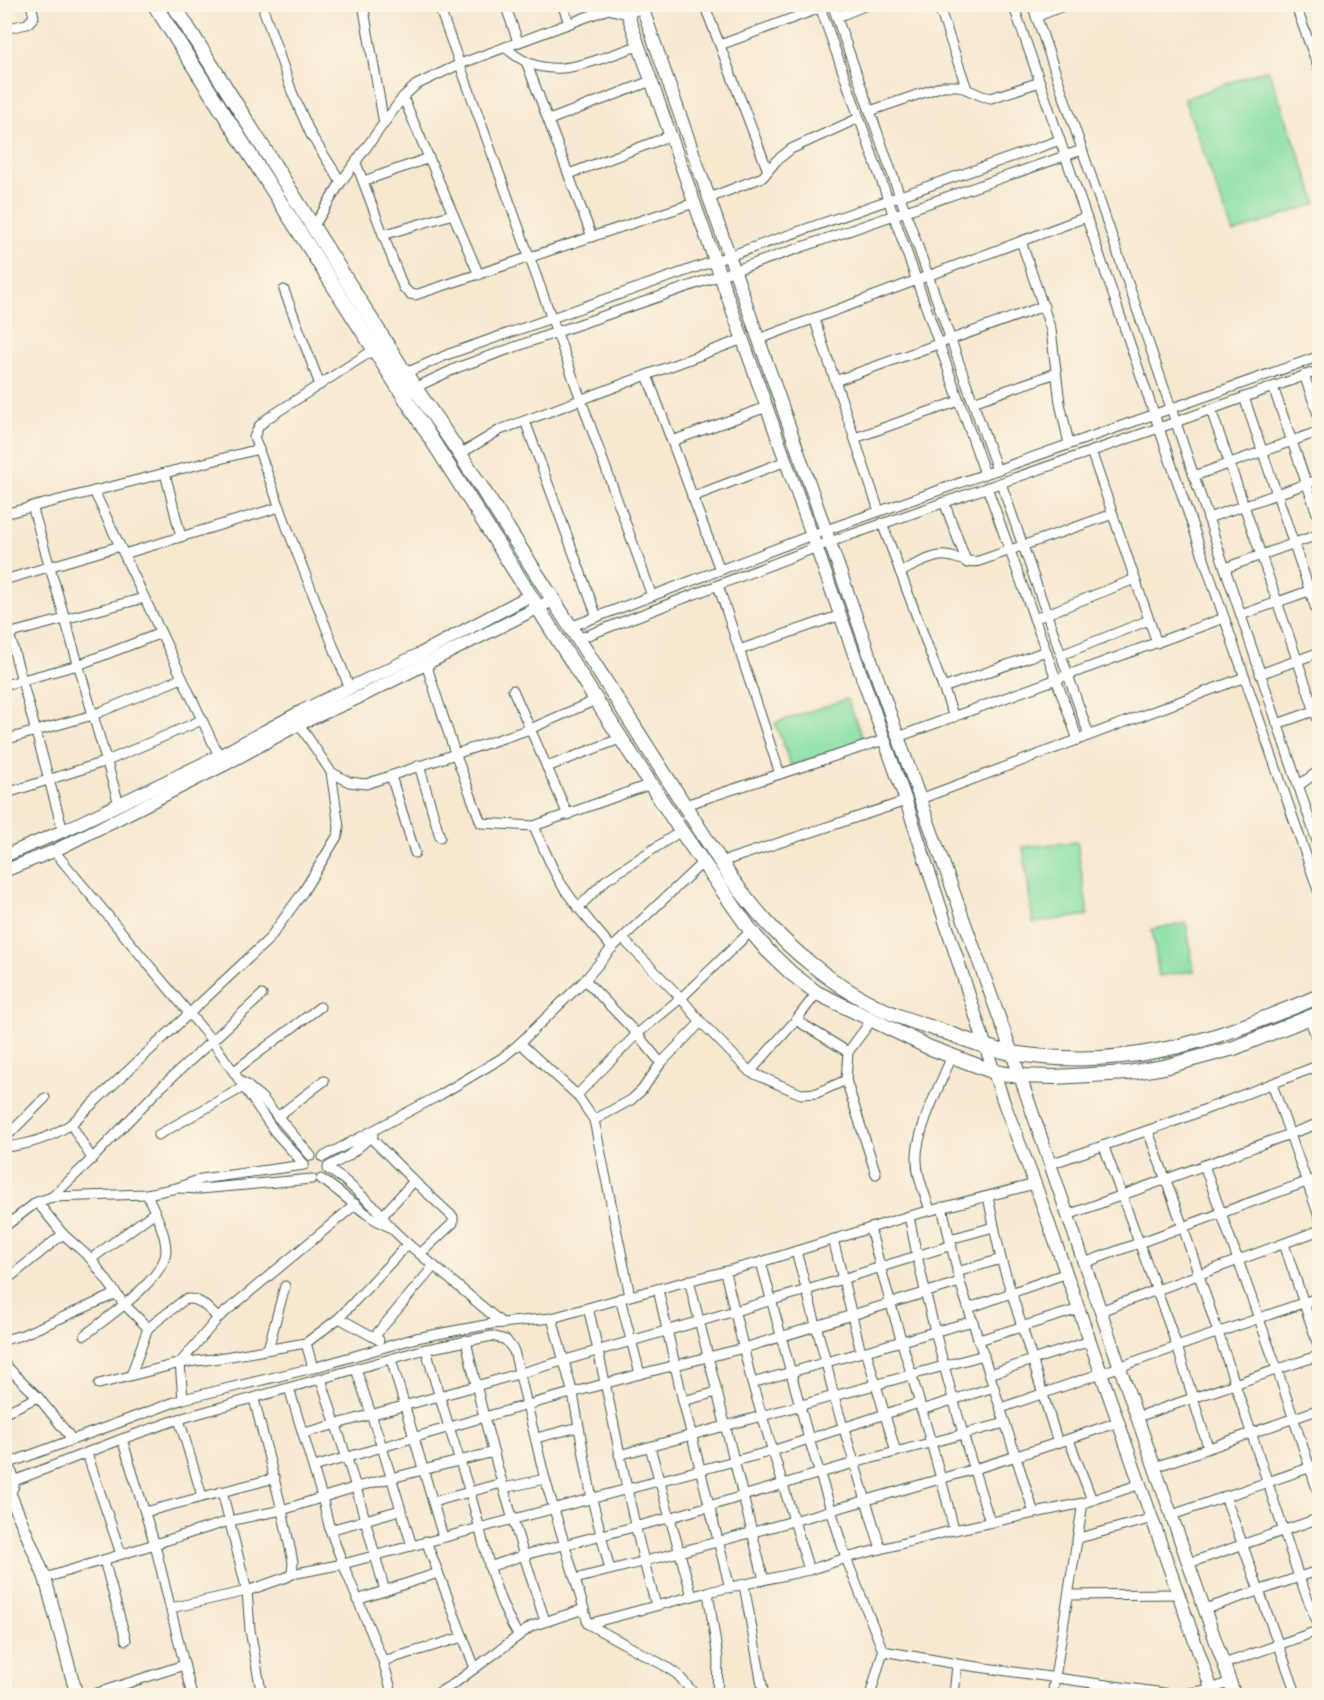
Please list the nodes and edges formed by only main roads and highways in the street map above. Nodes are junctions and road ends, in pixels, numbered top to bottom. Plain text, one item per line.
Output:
1 (154, 4) edge
2 (173, 4) edge
3 (400, 376) junction
4 (409, 391) junction
5 (1318, 995) edge
6 (1315, 1016) edge

1 - 3 main road
2 - 3 main road
3 - 4 main road
4 - 5 main road
4 - 6 main road

